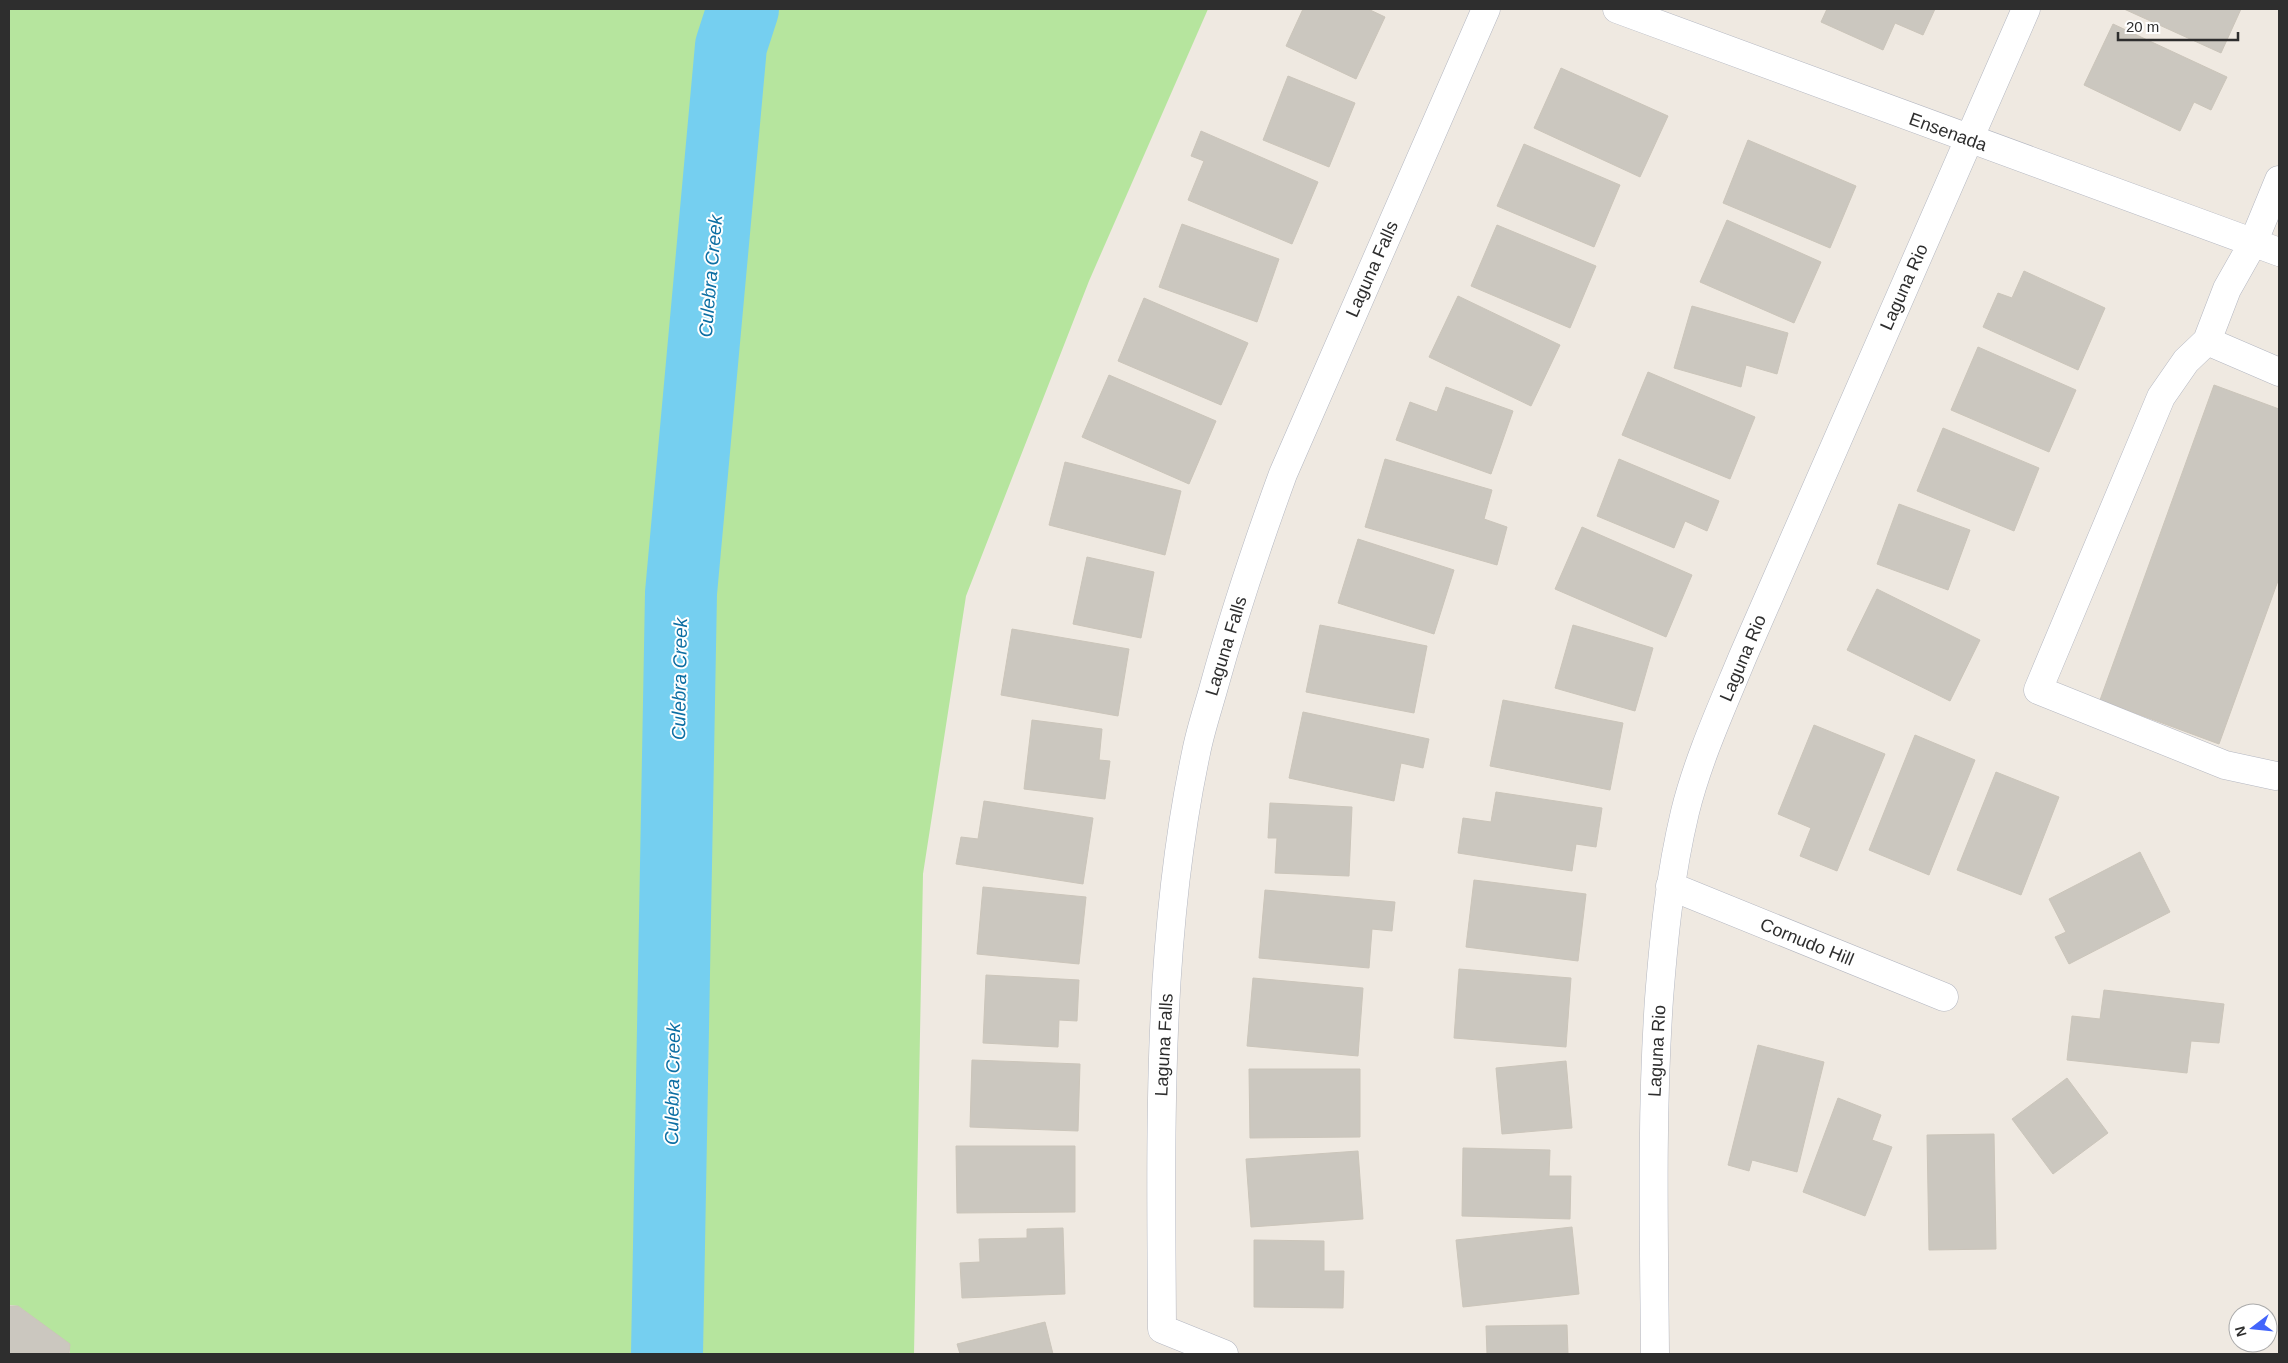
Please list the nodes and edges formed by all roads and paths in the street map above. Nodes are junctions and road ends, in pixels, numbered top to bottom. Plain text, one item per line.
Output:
1 (1486, 9) edge
2 (1617, 9) edge
3 (2026, 9) edge
4 (1968, 140) junction
5 (2279, 180) edge
6 (2253, 243) junction
7 (2279, 252) edge
8 (2207, 340) junction
9 (2279, 372) edge
10 (2278, 774) edge
11 (1670, 886) junction
12 (1944, 997) dead end
13 (1224, 1354) edge
14 (1655, 1354) edge

1 - 13 street, Laguna Falls
2 - 4 street, Ensenada
3 - 4 street, Laguna Rio
4 - 6 street, Ensenada
4 - 11 street, Laguna Rio
5 - 6 street
6 - 7 street, Ensenada
6 - 8 street
8 - 9 street
8 - 10 street
11 - 12 street, Cornudo Hill
11 - 14 street, Laguna Rio

